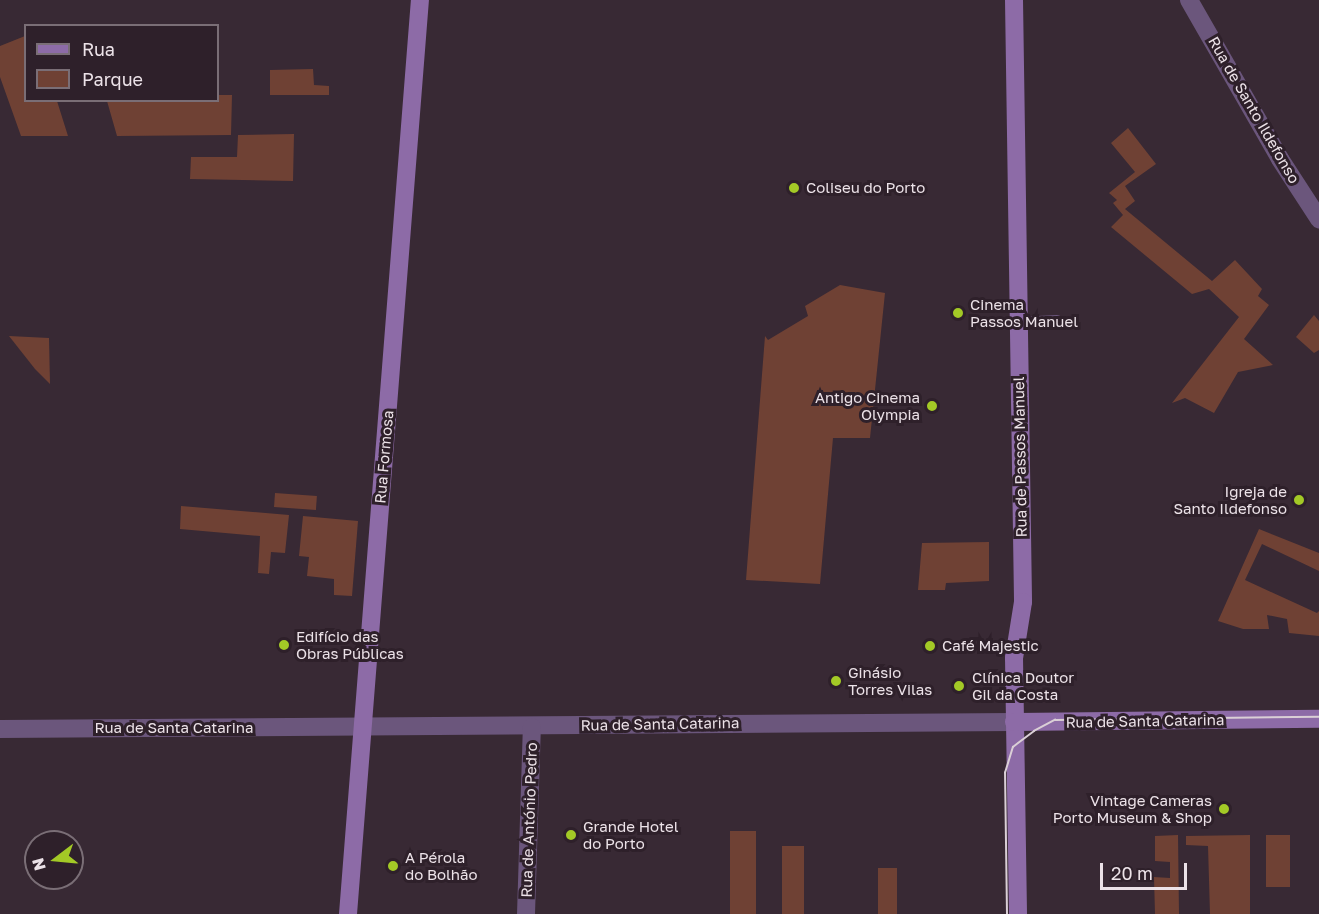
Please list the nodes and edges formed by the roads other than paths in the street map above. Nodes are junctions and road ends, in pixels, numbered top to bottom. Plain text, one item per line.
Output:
1 (420, 0) edge
2 (1014, 0) edge
3 (1189, 0) edge
4 (1206, 0) edge
5 (1209, 31) junction
6 (1319, 219) edge
7 (1057, 321) dead end
8 (1018, 323) junction
9 (1319, 719) edge
10 (1014, 722) junction
11 (362, 727) junction
12 (532, 727) junction
13 (0, 729) edge
14 (348, 914) edge
15 (526, 914) edge
16 (1018, 914) edge

1 - 11 street, Rua Formosa
2 - 8 street, Rua de Passos Manuel
3 - 5 street, Rua de Santo Ildefonso
4 - 5 street
5 - 6 street, Rua de Santo Ildefonso
7 - 8 lane
8 - 10 street, Rua de Passos Manuel
9 - 10 street, Rua de Santa Catarina
10 - 12 street, Rua de Santa Catarina
10 - 16 street, Rua de Passos Manuel
11 - 12 street, Rua de Santa Catarina
11 - 13 street, Rua de Santa Catarina
11 - 14 street, Rua Formosa
12 - 15 street, Rua de António Pedro

